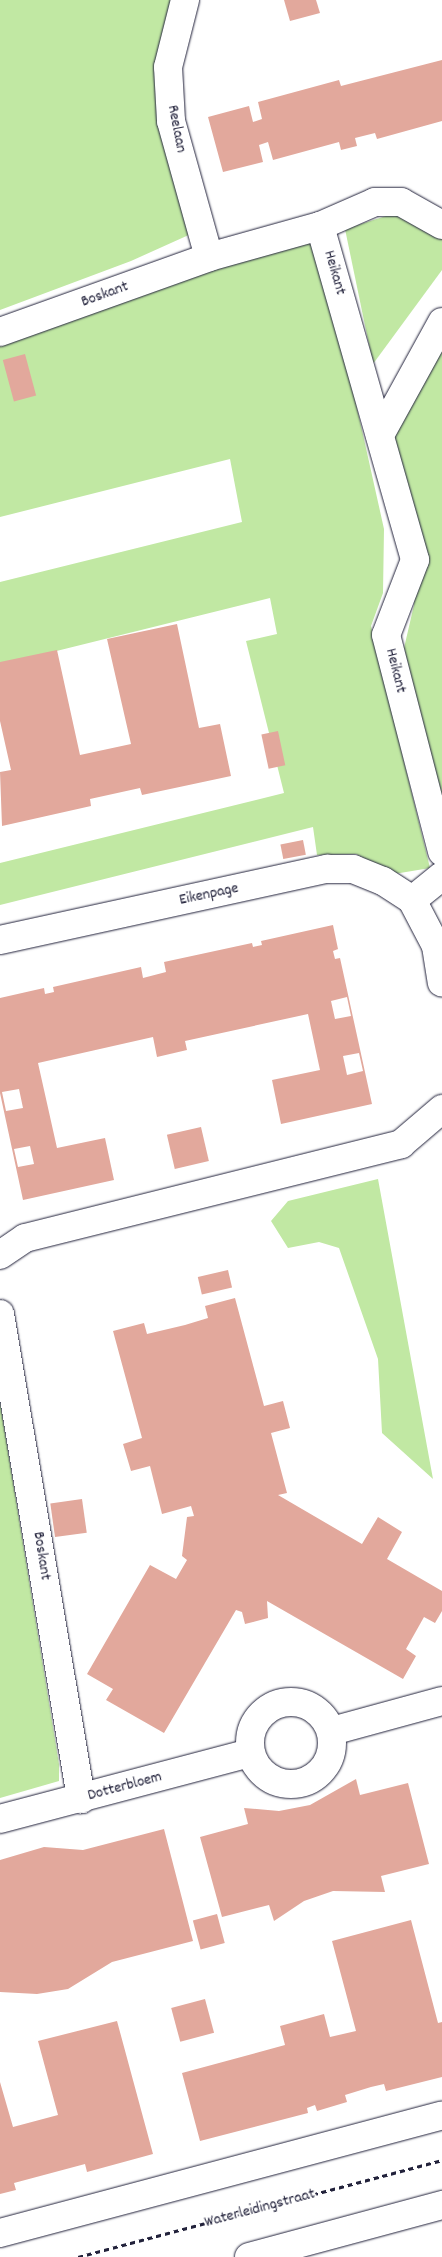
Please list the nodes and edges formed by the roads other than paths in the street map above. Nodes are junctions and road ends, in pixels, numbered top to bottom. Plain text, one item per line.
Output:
1 (185, 0) edge
2 (442, 225) edge
3 (320, 226) junction
4 (210, 257) junction
5 (442, 322) edge
6 (0, 332) edge
7 (380, 435) junction
8 (442, 852) edge
9 (442, 876) edge
10 (412, 900) junction
11 (0, 940) edge
12 (442, 983) edge
13 (442, 1109) edge
14 (0, 1255) edge
15 (0, 1314) edge
16 (442, 1701) edge
17 (332, 1731) junction
18 (250, 1753) junction
19 (81, 1799) junction
20 (0, 1819) edge
21 (442, 2115) edge
22 (442, 2205) edge
23 (0, 2233) edge
24 (249, 2257) edge

1 - 4 street, Reelaan
2 - 3 street
3 - 4 street
3 - 7 street, Heikant
4 - 6 street, Boskant
5 - 7 street
7 - 8 street, Heikant
9 - 10 street
10 - 11 street, Eikenpage
10 - 12 street
13 - 14 street
15 - 19 street, Boskant
16 - 17 street
17 - 18 street
17 - 18 street
18 - 19 street, Dotterbloem
19 - 20 street, Dotterbloem
21 - 23 street
22 - 24 street

